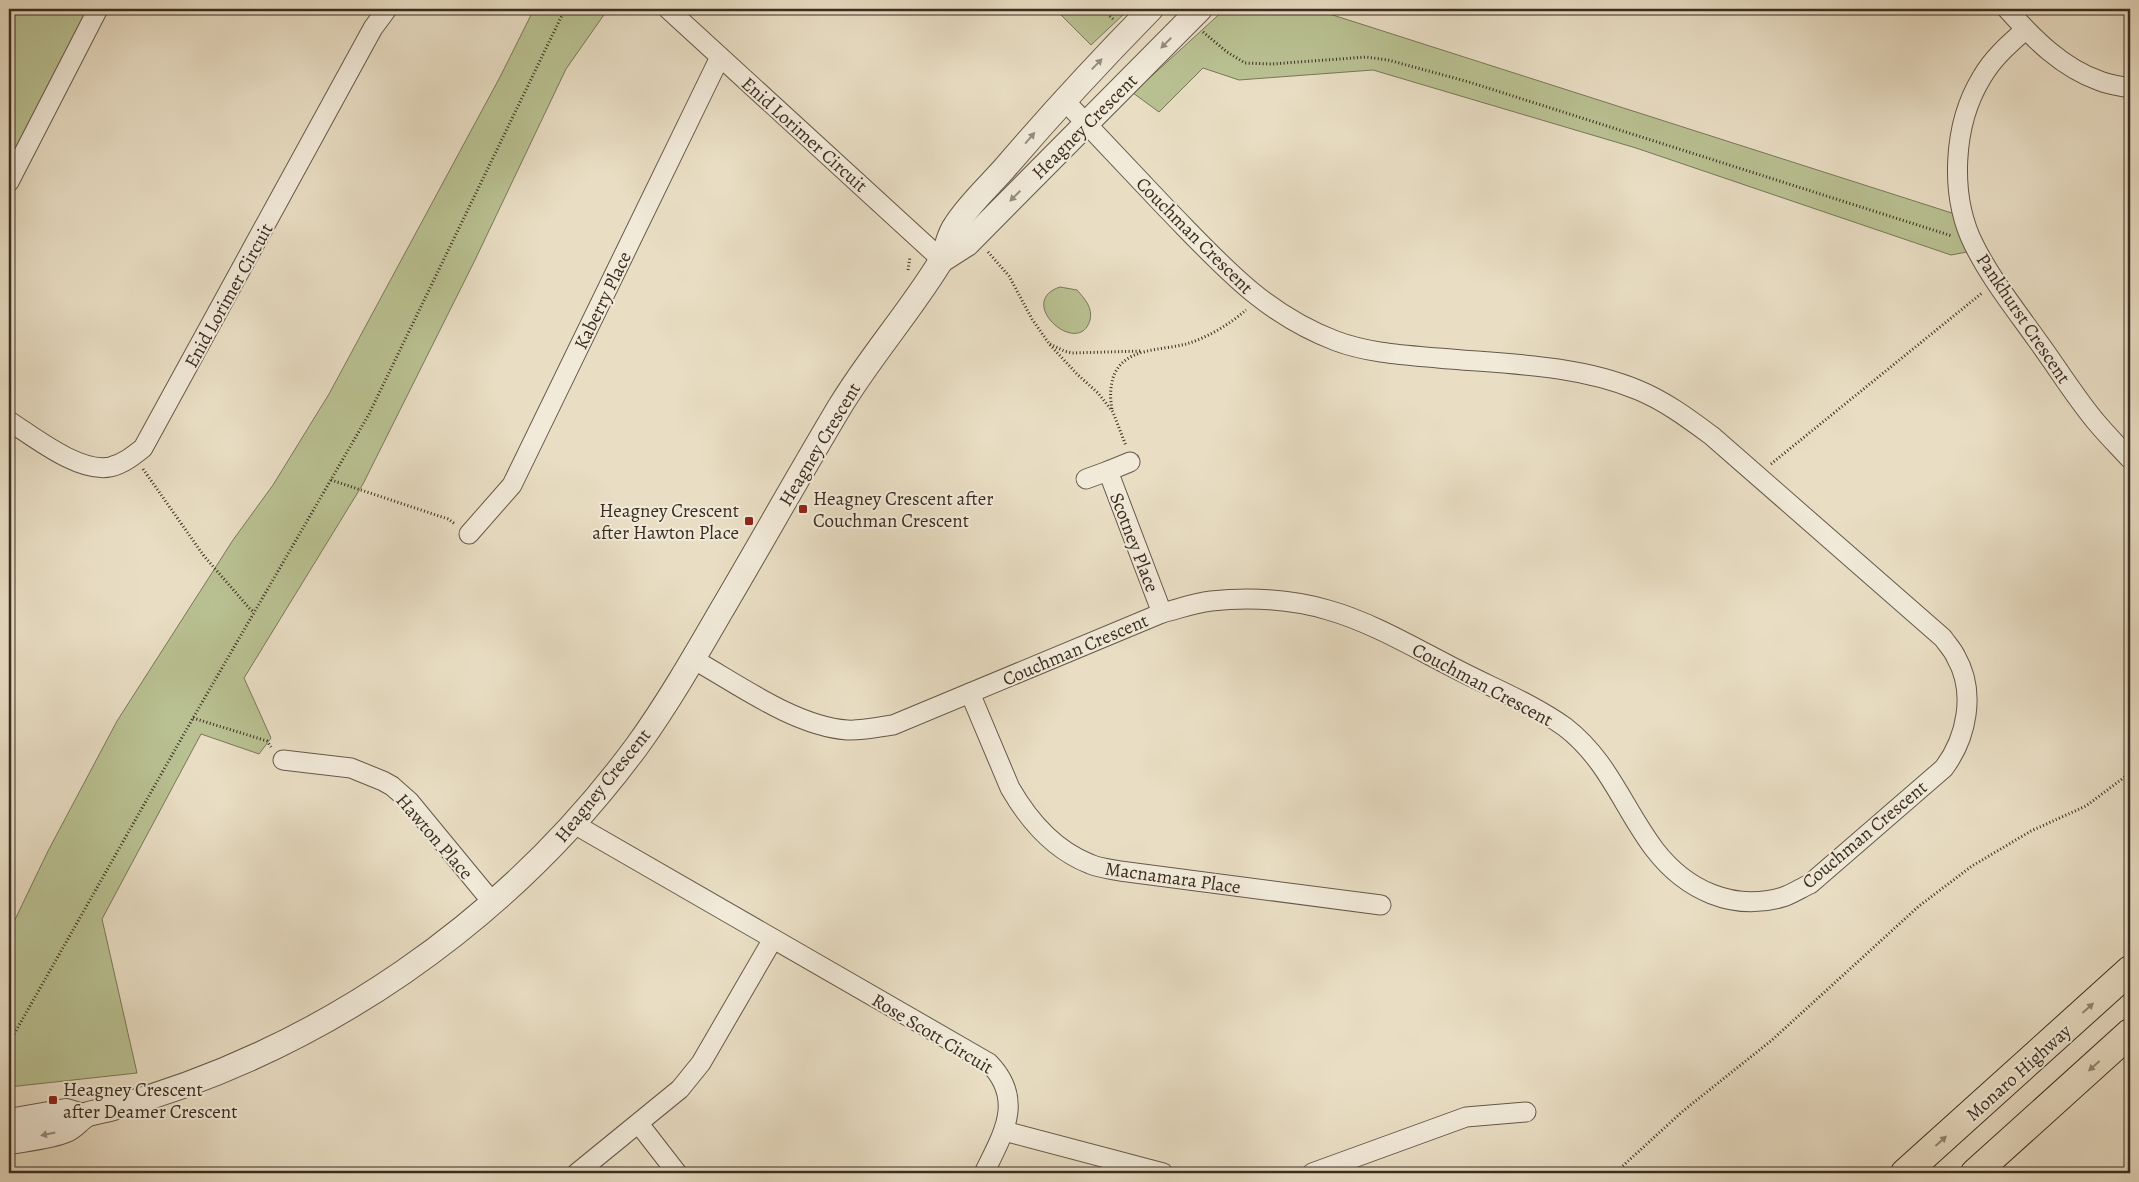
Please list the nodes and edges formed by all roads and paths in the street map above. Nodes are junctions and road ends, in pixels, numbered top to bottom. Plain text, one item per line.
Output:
1 (98, 9) edge
2 (387, 9) edge
3 (565, 9) edge
4 (668, 9) edge
5 (1102, 9) edge
6 (1151, 9) edge
7 (2007, 9) edge
8 (1200, 18) edge
9 (2025, 30) junction
10 (1127, 34) junction
11 (720, 57) junction
12 (2130, 88) edge
13 (1063, 99) junction
14 (1086, 124) junction
15 (9, 182) edge
16 (1970, 234) junction
17 (973, 237) junction
18 (910, 251) dead end
19 (942, 260) junction
20 (907, 272) dead end
21 (1996, 282) junction
22 (1256, 297) junction
23 (1050, 344) junction
24 (1149, 350) junction
25 (1113, 412) junction
26 (9, 421) edge
27 (134, 456) junction
28 (2130, 459) edge
29 (1130, 462) joint
30 (1108, 471) junction
31 (1757, 475) junction
32 (1086, 479) dead end
33 (331, 480) junction
34 (469, 534) joint
35 (254, 612) junction
36 (1162, 613) junction
37 (694, 659) junction
38 (970, 693) junction
39 (193, 718) junction
40 (283, 760) joint
41 (2130, 773) edge
42 (574, 824) junction
43 (493, 903) junction
44 (1381, 905) dead end
45 (773, 939) junction
46 (2130, 970) edge
47 (2130, 1033) edge
48 (9, 1043) edge
49 (1526, 1112) dead end
50 (83, 1116) junction
51 (9, 1121) edge
52 (639, 1124) junction
53 (1004, 1132) junction
54 (9, 1142) edge
55 (577, 1173) edge
56 (677, 1173) edge
57 (984, 1173) edge
58 (1163, 1173) edge
59 (1312, 1173) edge
60 (1615, 1173) edge
61 (1905, 1173) edge
62 (1975, 1173) edge

1 - 15 street
2 - 27 street, Enid Lorimer Circuit
3 - 33 path
4 - 11 street, Enid Lorimer Circuit
5 - 10 path
6 - 10 street, Heagney Crescent
7 - 9 street
8 -> 14 street, Heagney Crescent
8 - 16 path
9 - 12 street
9 - 16 street, Pankhurst Crescent
13 -> 10 street, Heagney Crescent
11 - 19 street, Enid Lorimer Circuit
11 - 34 street, Kaberry Place
13 - 14 street, Couchman Crescent
19 -> 13 street, Heagney Crescent
14 -> 17 street, Heagney Crescent
14 - 22 street, Couchman Crescent
16 - 21 street, Pankhurst Crescent
17 - 19 street, Heagney Crescent
17 - 23 path
18 - 20 path
19 - 37 street, Heagney Crescent
21 - 28 street, Pankhurst Crescent
21 - 31 path
22 - 24 path
22 - 31 street, Couchman Crescent
23 - 24 path
23 - 25 path
24 - 25 path
25 - 29 path
26 - 27 street, Enid Lorimer Circuit
27 - 35 path
29 - 30 street, Scotney Place
30 - 32 street, Scotney Place
30 - 36 street, Scotney Place
31 - 36 street, Couchman Crescent
33 - 34 path
33 - 35 path
35 - 39 path
36 - 38 street, Couchman Crescent
37 - 38 street, Couchman Crescent
37 - 42 street, Heagney Crescent
38 - 44 street, Macnamara Place
39 - 40 path
39 - 48 path
40 - 43 street, Hawton Place
41 - 60 path
42 - 43 street, Heagney Crescent
42 - 45 street, Rose Scott Circuit
43 - 50 street, Heagney Crescent
45 - 52 street
45 - 53 street, Rose Scott Circuit
61 -> 46 highway, Monaro Highway
47 -> 62 highway
49 - 59 street
50 - 51 street, Heagney Crescent
50 -> 54 street, Heagney Crescent
52 - 55 street
52 - 56 street
53 - 57 street, Rose Scott Circuit
53 - 58 street

